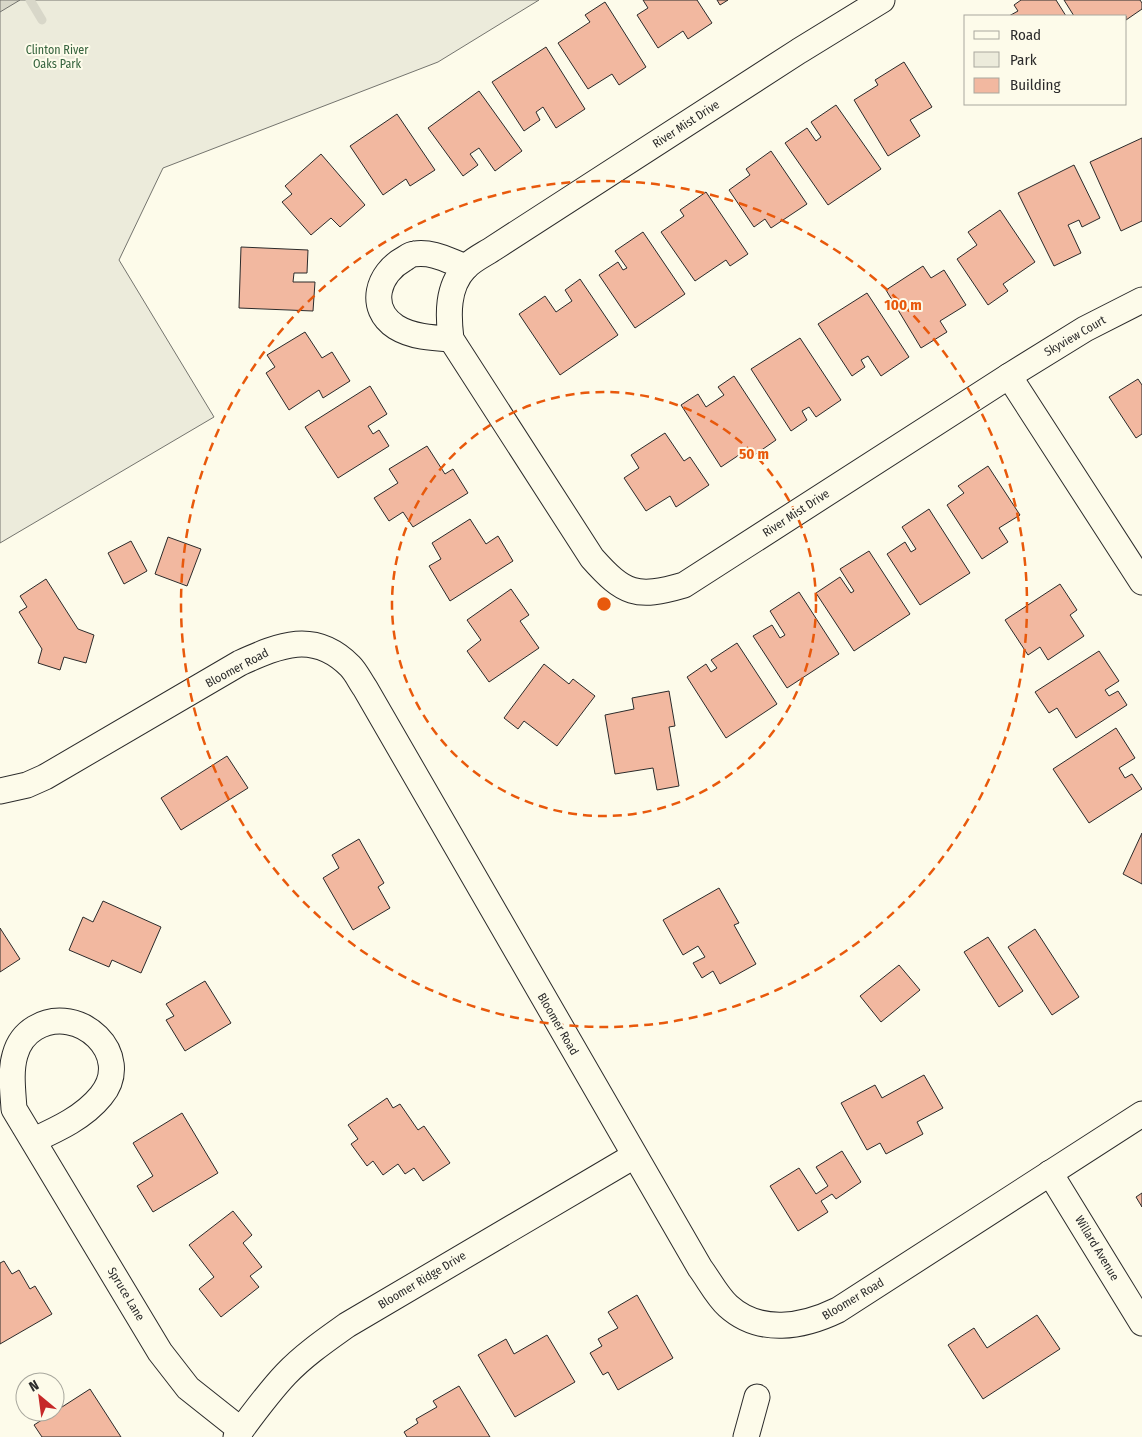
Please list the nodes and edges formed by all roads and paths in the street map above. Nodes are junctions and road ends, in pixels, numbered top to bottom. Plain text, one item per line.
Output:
1 (882, 0) edge
2 (466, 267) junction
3 (1142, 300) edge
4 (451, 339) junction
5 (1009, 376) junction
6 (1142, 582) edge
7 (0, 791) edge
8 (7, 1112) edge
9 (1142, 1114) edge
10 (34, 1140) junction
11 (634, 1156) junction
12 (1050, 1173) junction
13 (1142, 1323) edge
14 (757, 1397) dead end
15 (238, 1433) edge
16 (746, 1437) edge

1 - 2 street, River Mist Drive
2 - 4 street, River Mist Drive
2 - 4 street
3 - 5 street, Skyview Court
4 - 5 street, River Mist Drive
5 - 6 street
7 - 11 street, Bloomer Road
8 - 10 street, Spruce Lane
8 - 10 street, Spruce Lane
9 - 12 street, Bloomer Road
10 - 15 street, Spruce Lane
11 - 12 street, Bloomer Road
11 - 15 street, Bloomer Ridge Drive
12 - 13 street, Willard Avenue
14 - 16 street

